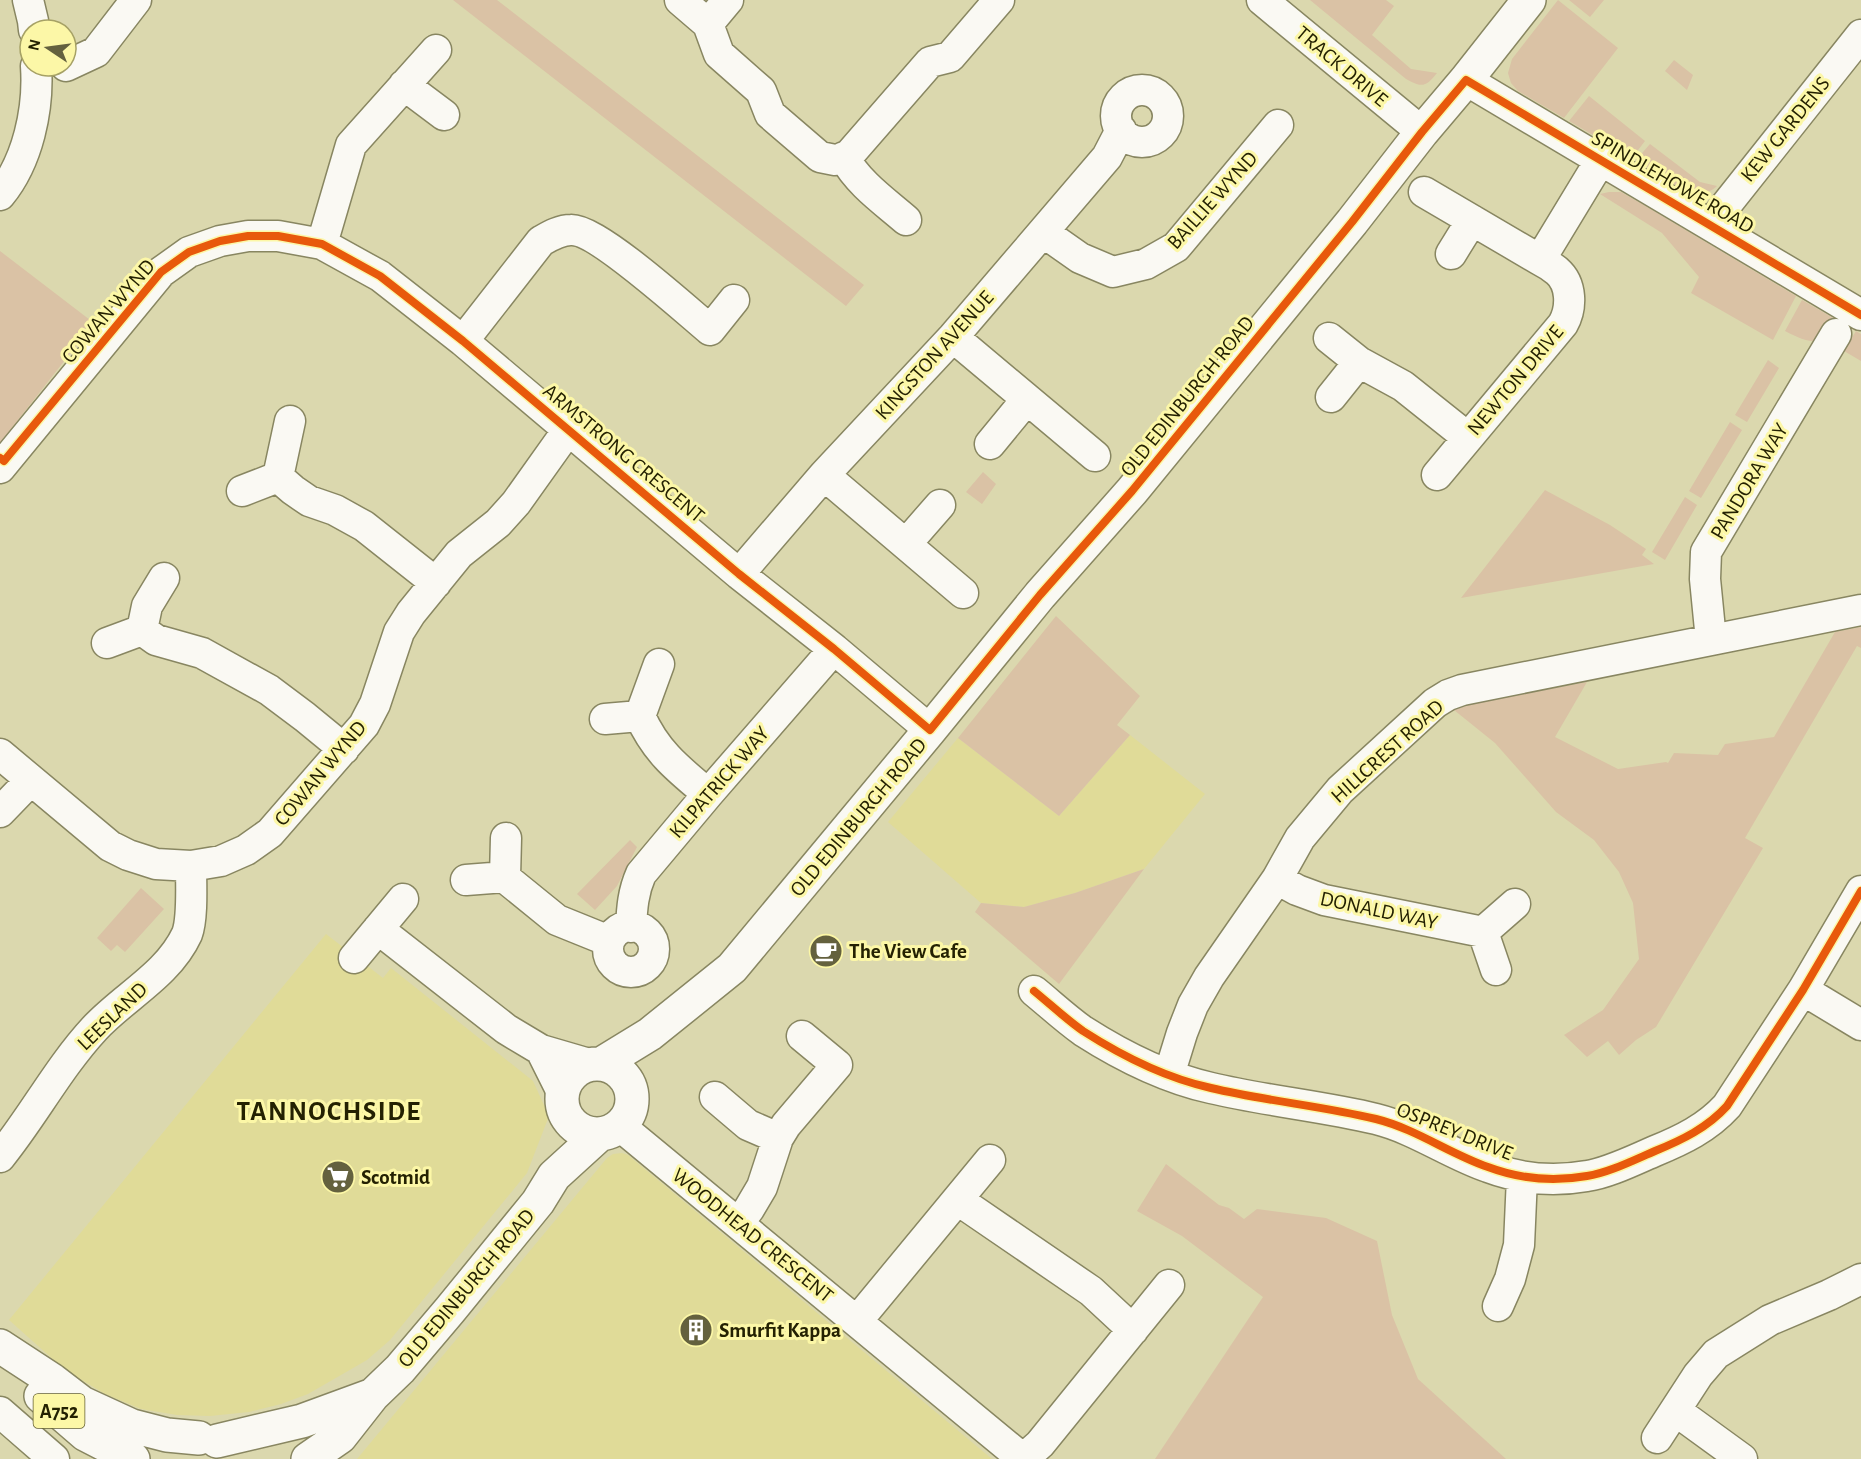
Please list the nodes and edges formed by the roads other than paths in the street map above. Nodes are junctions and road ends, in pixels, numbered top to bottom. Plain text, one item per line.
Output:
1 (28, 0) edge
2 (136, 0) edge
3 (680, 0) edge
4 (728, 0) edge
5 (999, 0) edge
6 (1262, 0) edge
7 (1529, 0) edge
8 (32, 18) edge
9 (708, 24) junction
10 (1861, 35) edge
11 (436, 50) dead end
12 (78, 60) edge
13 (36, 78) edge
14 (1466, 80) junction
15 (404, 85) junction
16 (444, 115) dead end
17 (1278, 124) dead end
18 (1121, 130) dead end
19 (1422, 132) junction
20 (844, 158) junction
21 (1600, 161) junction
22 (1424, 192) dead end
23 (0, 195) edge
24 (906, 219) dead end
25 (1472, 220) junction
26 (1711, 224) junction
27 (1043, 231) junction
28 (278, 236) joint
29 (322, 244) junction
30 (1451, 254) dead end
31 (1540, 260) junction
32 (734, 300) dead end
33 (1861, 315) edge
34 (1836, 334) dead end
35 (953, 337) junction
36 (1329, 338) dead end
37 (463, 341) junction
38 (1359, 362) junction
39 (1331, 398) dead end
40 (1027, 399) junction
41 (290, 421) dead end
42 (568, 430) junction
43 (1467, 437) junction
44 (990, 444) dead end
45 (1095, 456) dead end
46 (0, 468) edge
47 (824, 475) junction
48 (1437, 475) dead end
49 (278, 477) junction
50 (242, 491) dead end
51 (940, 505) dead end
52 (906, 544) junction
53 (740, 574) junction
54 (164, 578) dead end
55 (436, 583) junction
56 (963, 593) dead end
57 (1861, 610) edge
58 (142, 630) junction
59 (1711, 640) junction
60 (107, 643) dead end
61 (834, 649) junction
62 (659, 664) dead end
63 (640, 716) junction
64 (605, 719) dead end
65 (930, 730) junction
66 (344, 749) junction
67 (0, 754) edge
68 (30, 780) junction
69 (708, 794) junction
70 (0, 812) edge
71 (506, 838) dead end
72 (191, 866) junction
73 (504, 877) junction
74 (1277, 879) junction
75 (466, 880) dead end
76 (1861, 891) edge
77 (403, 899) dead end
78 (1515, 904) dead end
79 (378, 929) junction
80 (1484, 932) junction
81 (354, 958) dead end
82 (1496, 970) dead end
83 (1803, 990) junction
84 (1034, 991) dead end
85 (1861, 1025) edge
86 (650, 1034) junction
87 (802, 1036) dead end
88 (542, 1050) junction
89 (595, 1064) junction
90 (1169, 1075) junction
91 (630, 1087) junction
92 (716, 1097) dead end
93 (563, 1101) junction
94 (610, 1130) junction
95 (778, 1138) junction
96 (0, 1157) edge
97 (990, 1160) dead end
98 (554, 1176) junction
99 (1522, 1177) junction
100 (958, 1200) junction
101 (739, 1222) junction
102 (1861, 1279) edge
103 (1169, 1285) dead end
104 (1498, 1306) dead end
105 (857, 1321) junction
106 (1133, 1330) junction
107 (0, 1346) edge
108 (373, 1395) junction
109 (1676, 1411) junction
110 (0, 1412) edge
111 (1657, 1438) dead end
112 (217, 1446) edge
113 (54, 1459) edge
114 (133, 1459) edge
115 (171, 1459) edge
116 (308, 1459) edge
117 (1023, 1459) edge
118 (1742, 1459) edge

1 - 8 street
2 - 12 street
3 - 9 street
4 - 9 street
5 - 20 street
6 - 19 street, TRACK DRIVE
7 - 14 main road, OLD EDINBURGH ROAD
9 - 20 street
10 - 26 street, KEW GARDENS
11 - 15 street
13 - 23 street
14 - 19 main road, OLD EDINBURGH ROAD
14 - 21 street, SPINDLEHOWE ROAD
15 - 16 street
15 - 29 street
17 - 27 street, BAILLIE WYND
18 - 27 street, KINGSTON AVENUE
19 - 65 main road, OLD EDINBURGH ROAD
20 - 24 street
21 - 26 street, SPINDLEHOWE ROAD
21 - 31 street
22 - 25 street, NEWTON DRIVE
25 - 30 street
25 - 31 street, NEWTON DRIVE
26 - 33 street, SPINDLEHOWE ROAD
27 - 35 street, KINGSTON AVENUE
28 - 29 street, ARMSTRONG CRESCENT
28 - 46 street, COWAN WYND
29 - 37 street, ARMSTRONG CRESCENT
31 - 43 street, NEWTON DRIVE
32 - 37 street
34 - 59 street, PANDORA WAY
35 - 40 street
35 - 47 street, KINGSTON AVENUE
36 - 38 street
37 - 42 street, ARMSTRONG CRESCENT
38 - 39 street
38 - 43 street
40 - 44 street
40 - 45 street
41 - 49 street
42 - 53 street, ARMSTRONG CRESCENT
42 - 55 street, COWAN WYND
43 - 48 street, NEWTON DRIVE
47 - 52 street
47 - 53 street, KINGSTON AVENUE
49 - 50 street
49 - 55 street
51 - 52 street
52 - 56 street
53 - 61 street, ARMSTRONG CRESCENT
54 - 58 street
55 - 66 street, COWAN WYND
57 - 59 street, HILLCREST ROAD
58 - 60 street
58 - 66 street
59 - 74 street, HILLCREST ROAD
61 - 65 street, ARMSTRONG CRESCENT
61 - 69 street, KILPATRICK WAY
62 - 63 street
63 - 64 street
63 - 69 street
65 - 86 main road, OLD EDINBURGH ROAD
66 - 72 street, COWAN WYND
67 - 68 street, COWAN WYND
68 - 70 street
68 - 72 street, COWAN WYND
69 - 73 street, KILPATRICK WAY
71 - 73 street
72 - 96 street, LEESLAND
73 - 75 street
74 - 80 street, DONALD WAY
74 - 90 street, HILLCREST ROAD
76 - 83 street, OSPREY DRIVE
77 - 79 street
78 - 80 street
79 - 81 street
79 - 88 street
80 - 82 street
83 - 85 street
83 - 99 street, OSPREY DRIVE
84 - 90 street, OSPREY DRIVE
86 - 89 main road, OLD EDINBURGH ROAD
86 - 91 main road, OLD EDINBURGH ROAD
87 - 95 street
88 - 89 street
88 - 93 street
89 - 91 main road
89 - 93 main road, OLD EDINBURGH ROAD
90 - 99 street, OSPREY DRIVE
91 - 94 main road, OLD EDINBURGH ROAD
92 - 95 street
93 - 94 main road
93 - 98 main road, OLD EDINBURGH ROAD
94 - 98 main road, OLD EDINBURGH ROAD
94 - 101 street, WOODHEAD CRESCENT
95 - 101 street
97 - 100 street
98 - 108 main road, OLD EDINBURGH ROAD
99 - 104 street
100 - 105 street
100 - 106 street
101 - 105 street, WOODHEAD CRESCENT
102 - 109 street
103 - 106 street
105 - 117 street, WOODHEAD CRESCENT
106 - 117 street
107 - 112 main road, A752
107 - 114 main road, A752
108 - 112 main road, OLD EDINBURGH ROAD
108 - 116 main road, OLD EDINBURGH ROAD
109 - 111 street
109 - 118 street
110 - 113 street
112 - 115 main road

